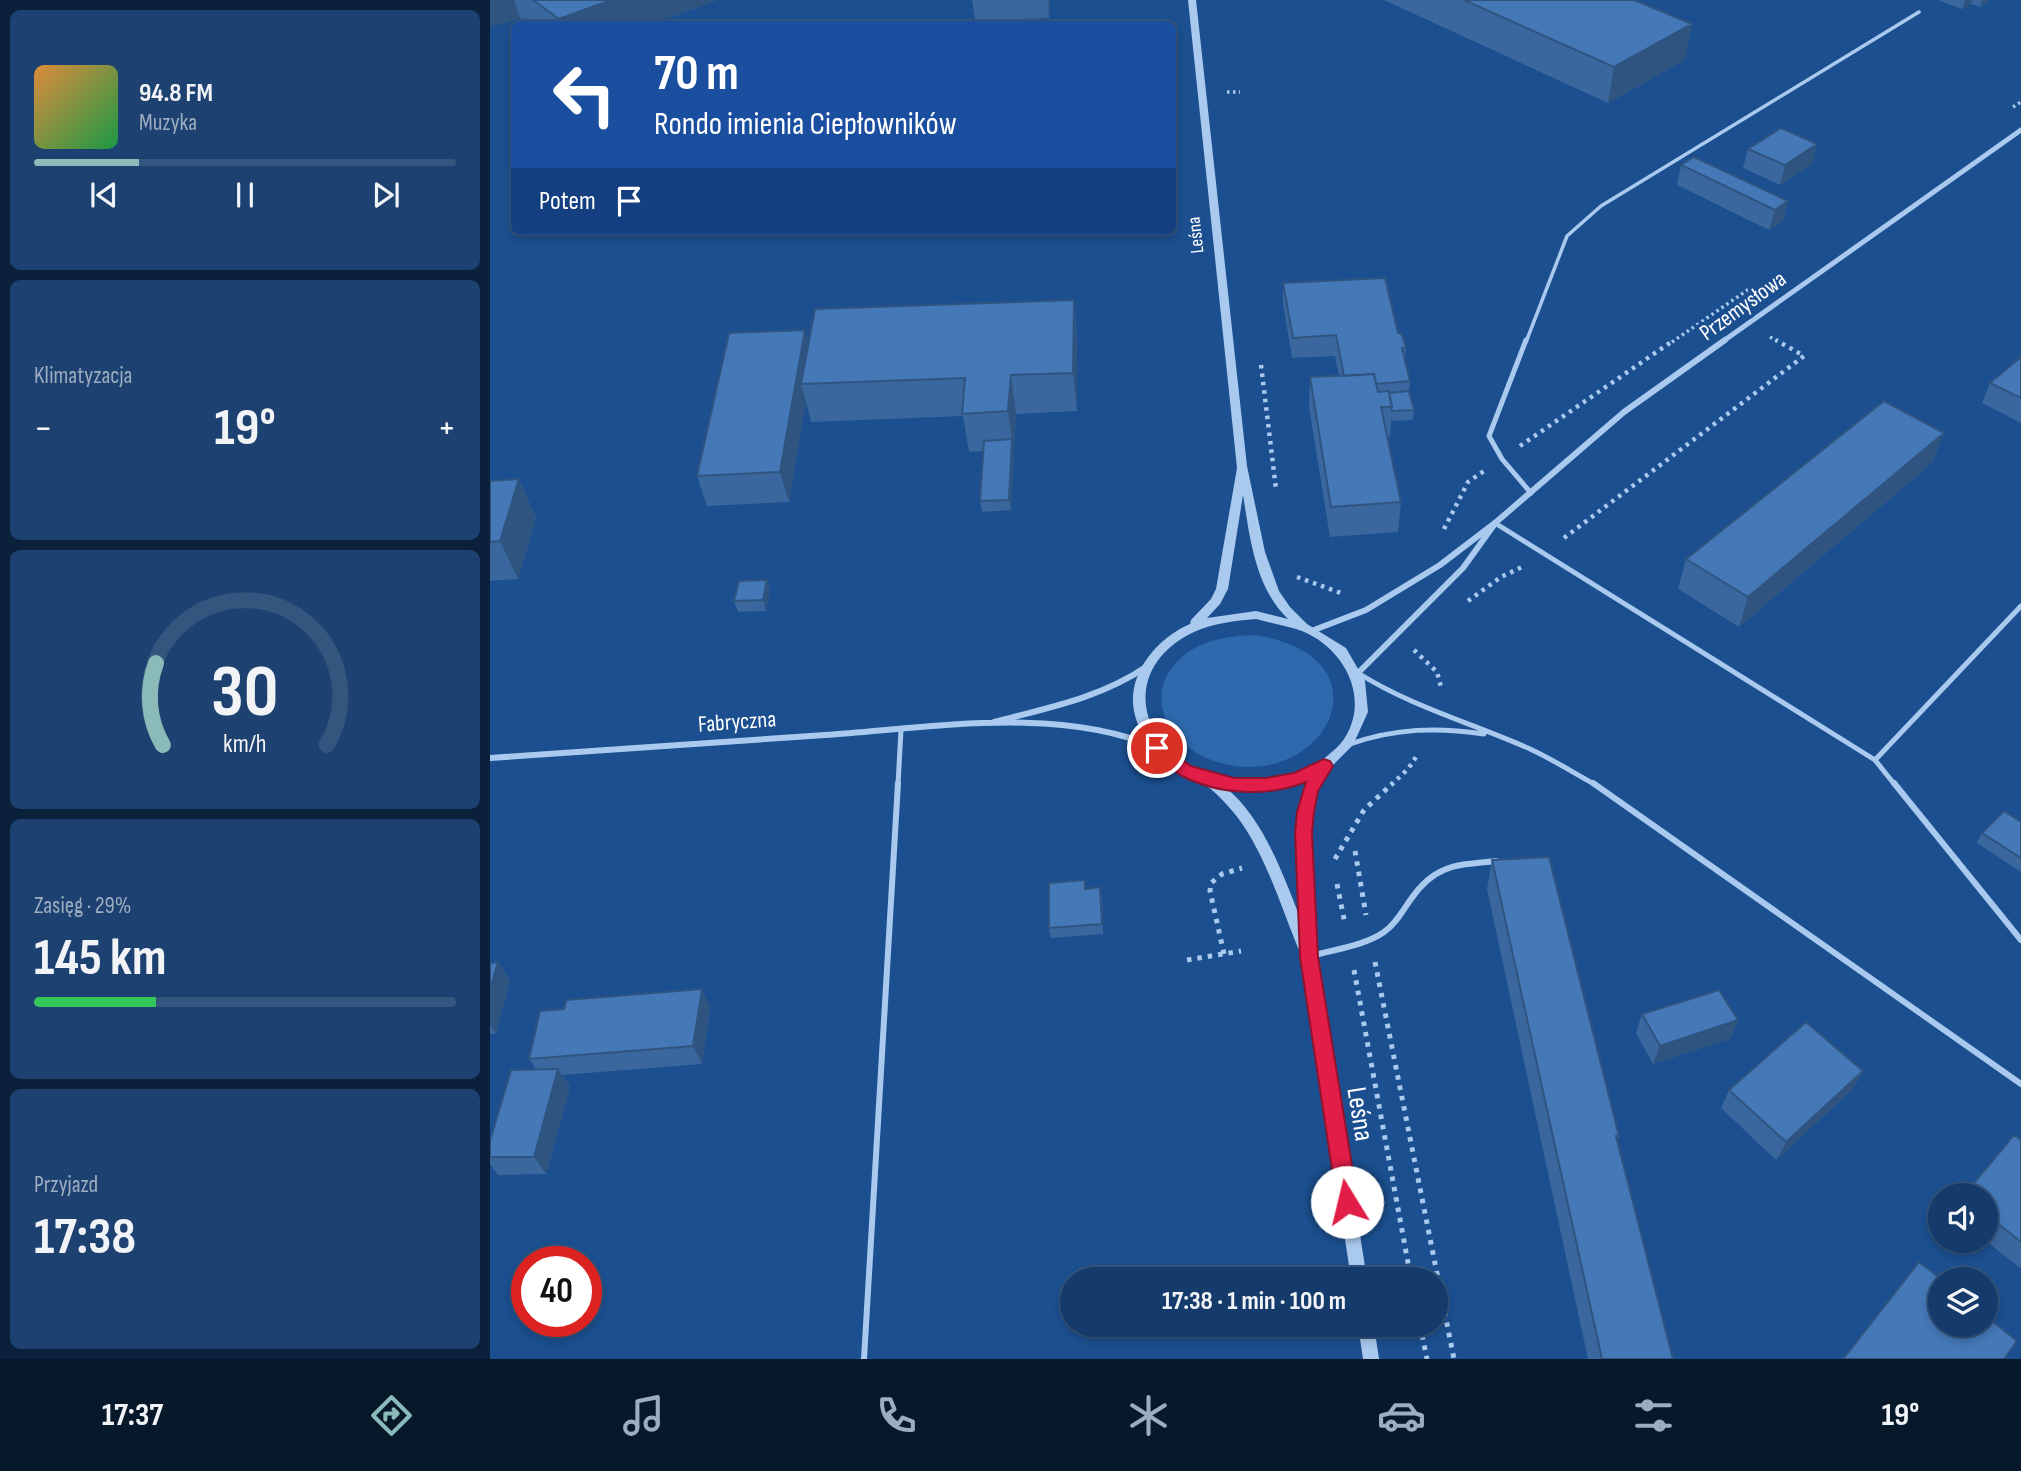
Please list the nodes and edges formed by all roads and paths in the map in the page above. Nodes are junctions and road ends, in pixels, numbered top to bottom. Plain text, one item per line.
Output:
1 (1192, 0) edge
2 (1919, 12) dead end
3 (2021, 130) edge
4 (1747, 324) junction
5 (1259, 353) dead end
6 (1242, 466) junction
7 (1277, 491) dead end
8 (1531, 493) junction
9 (1495, 523) junction
10 (1545, 552) junction
11 (1292, 573) dead end
12 (1346, 596) dead end
13 (1462, 606) dead end
14 (2021, 606) edge
15 (1308, 627) junction
16 (1187, 630) junction
17 (1407, 643) dead end
18 (1147, 667) junction
19 (1358, 673) junction
20 (1441, 691) dead end
21 (987, 724) junction
22 (901, 730) junction
23 (1494, 736) junction
24 (1348, 745) junction
25 (1422, 747) dead end
26 (1157, 748) junction
27 (490, 758) edge
28 (1875, 760) junction
29 (1324, 766) junction
30 (1203, 778) junction
31 (1354, 851) dead end
32 (1499, 861) edge
33 (1251, 865) dead end
34 (1343, 914) dead end
35 (1370, 938) junction
36 (2021, 940) edge
37 (1241, 951) dead end
38 (1224, 954) junction
39 (1309, 957) junction
40 (1187, 960) dead end
41 (1354, 974) dead end
42 (2021, 1084) edge
43 (1357, 1267) edge
44 (1409, 1267) edge
45 (1368, 1337) edge
46 (1422, 1337) edge
47 (864, 1359) edge
48 (1371, 1359) edge
49 (1427, 1359) edge
50 (1454, 1359) edge

1 - 6 street, Leśna
2 - 8 lane
3 - 4 street, Przemysłowa
4 - 8 street, Przemysłowa
4 - 10 path
5 - 7 path
6 - 15 street, Leśna
6 - 16 street, Leśna
8 - 9 street, Przemysłowa
9 - 10 lane
9 - 15 street, Przemysłowa
9 - 19 street, Przemysłowa
10 - 13 path
10 - 28 lane
11 - 12 path
14 - 28 lane
15 - 16 street
15 - 19 street
16 - 18 street
17 - 20 path
18 - 21 street, Fabryczna
18 - 26 street
19 - 23 lane
19 - 24 street
21 - 22 street, Fabryczna
21 - 26 street, Fabryczna
22 - 27 street, Fabryczna
22 - 47 lane
23 - 24 lane
23 - 42 lane
24 - 29 street
25 - 34 path
26 - 30 street
28 - 36 lane
29 - 30 street
29 - 39 street, Leśna
30 - 39 street, Leśna
31 - 35 path
32 - 35 lane
33 - 38 path
35 - 39 lane
35 - 50 path
37 - 38 path
38 - 40 path
39 - 43 street, Leśna
41 - 44 path
45 - 48 street
46 - 49 path

